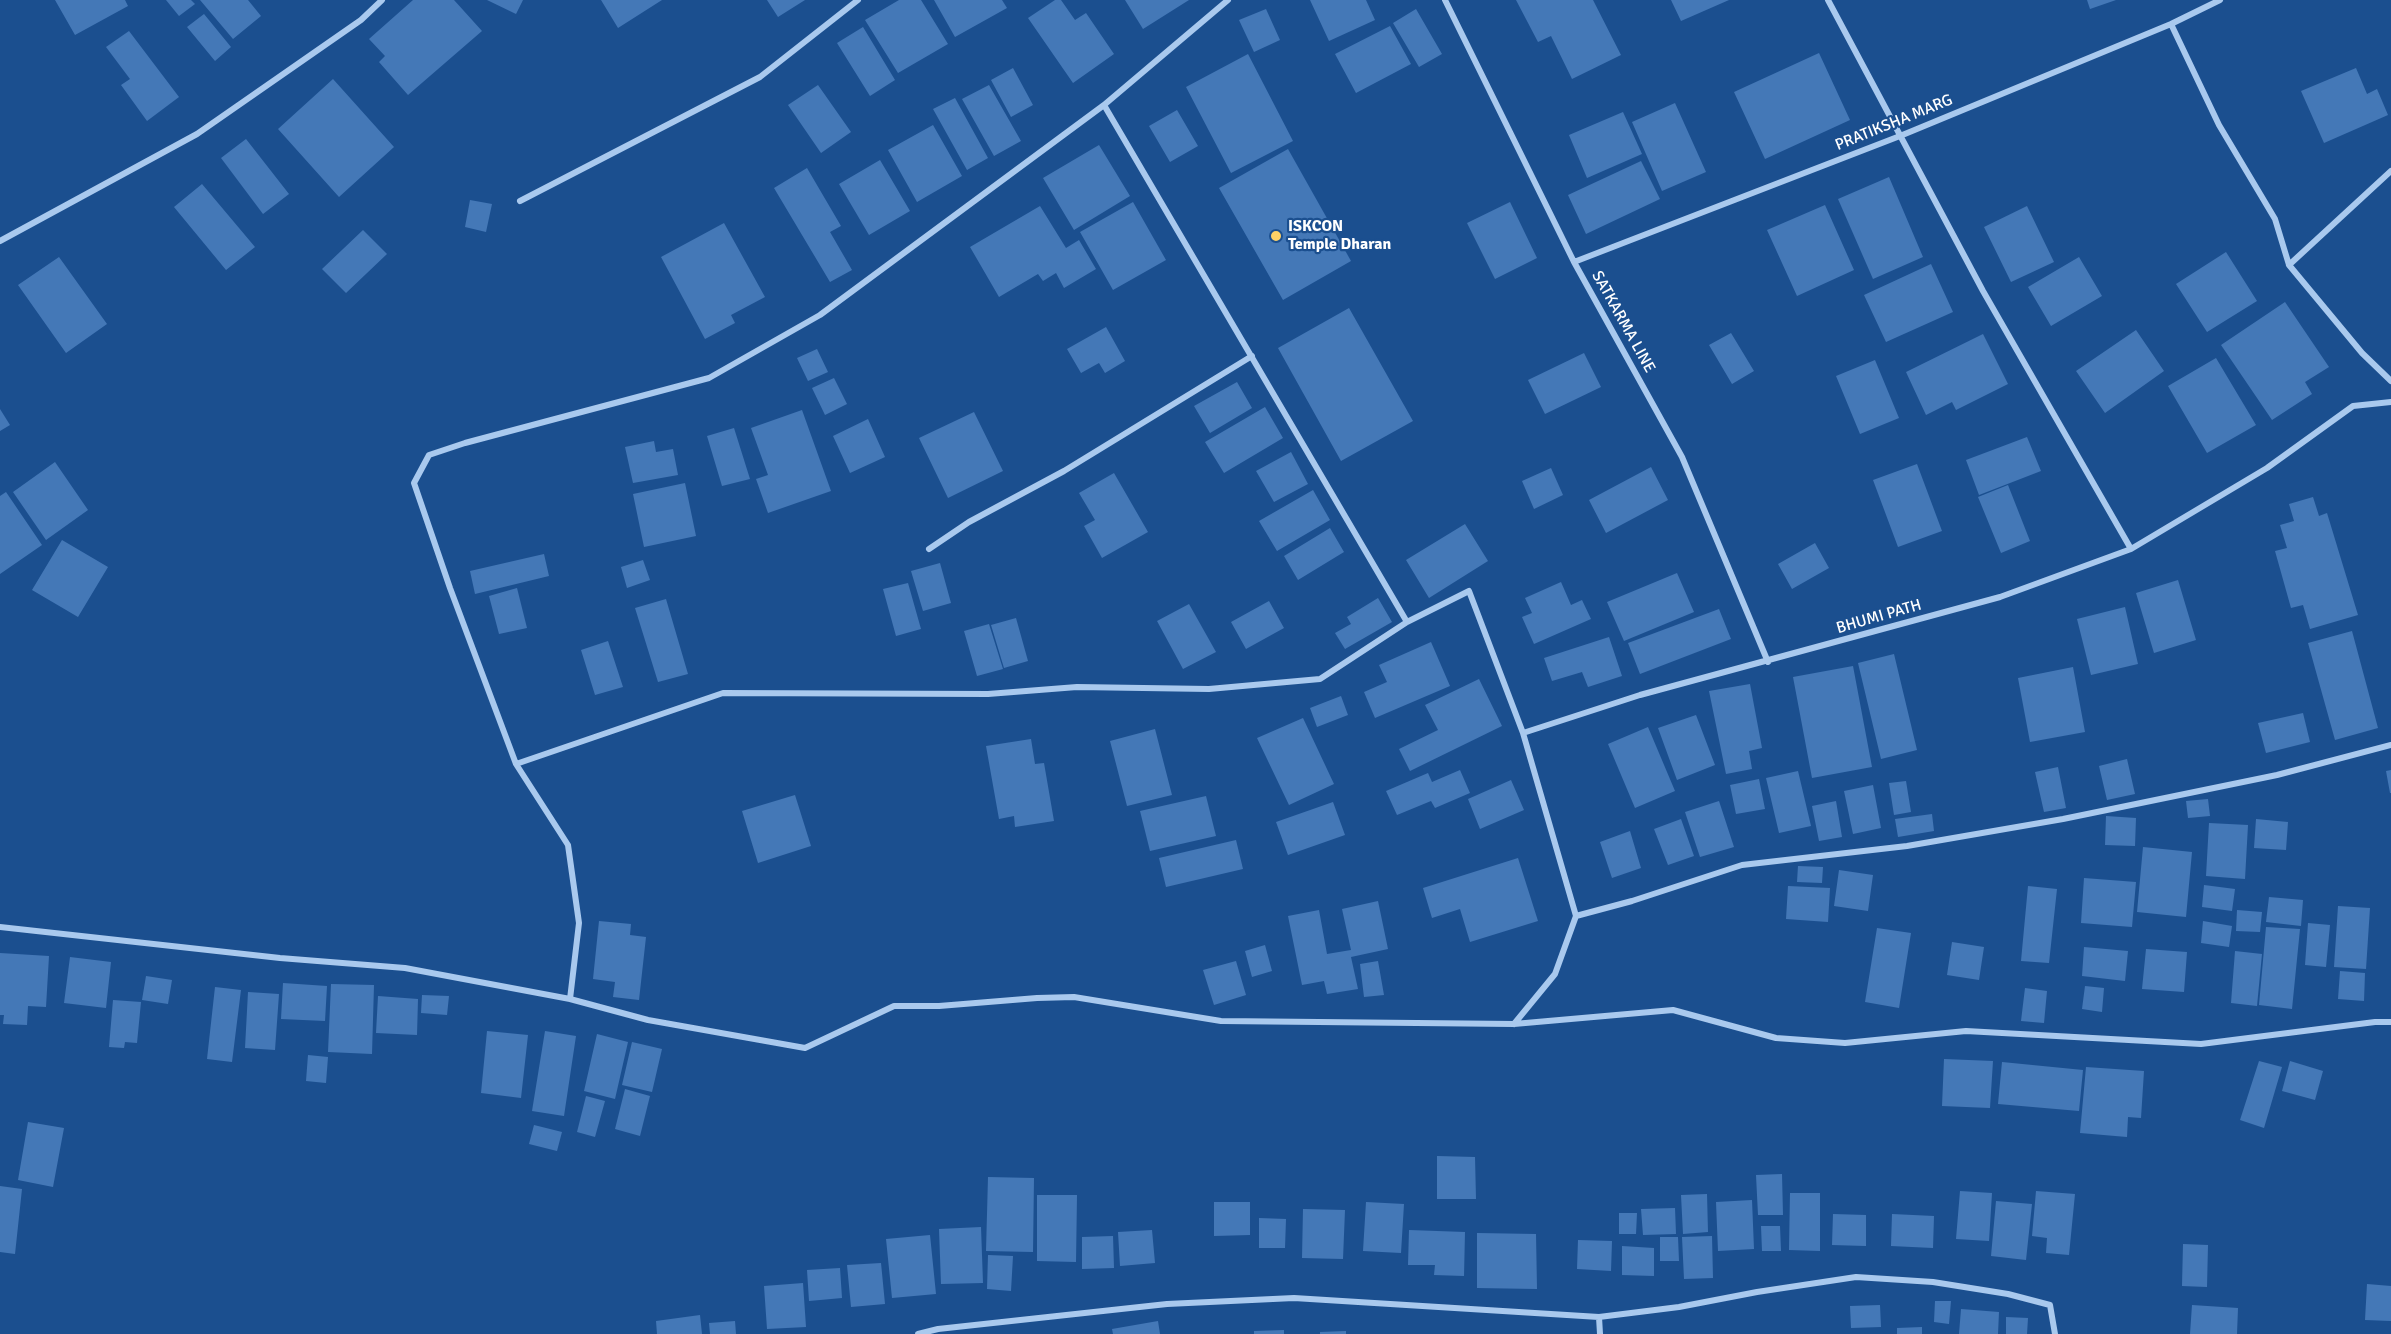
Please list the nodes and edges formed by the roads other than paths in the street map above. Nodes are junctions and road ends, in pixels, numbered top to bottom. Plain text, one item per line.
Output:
1 (382, 0) edge
2 (858, 0) edge
3 (1228, 0) edge
4 (1445, 0) edge
5 (1828, 0) edge
6 (2220, 0) edge
7 (2171, 24) junction
8 (1104, 105) junction
9 (1900, 136) junction
10 (2391, 171) edge
11 (520, 201) dead end
12 (0, 242) edge
13 (1574, 262) junction
14 (2289, 265) junction
15 (1251, 356) junction
16 (2391, 381) edge
17 (2391, 402) edge
18 (929, 549) dead end
19 (2131, 549) junction
20 (1407, 622) junction
21 (1768, 662) junction
22 (1523, 733) junction
23 (2391, 745) edge
24 (516, 764) junction
25 (1576, 916) junction
26 (0, 927) edge
27 (570, 999) junction
28 (2391, 1022) edge
29 (1515, 1024) junction
30 (1599, 1317) junction
31 (918, 1334) edge
32 (1600, 1334) edge
33 (2055, 1334) edge

1 - 12 street
2 - 11 street
3 - 8 street
4 - 13 street, SATKARMA LINE
5 - 9 street
6 - 7 street, PRATIKSHA MARG
7 - 9 street, PRATIKSHA MARG
7 - 14 street
8 - 15 street
8 - 24 street
9 - 13 street, PRATIKSHA MARG
9 - 19 street
10 - 14 street
13 - 21 street, SATKARMA LINE
14 - 16 street
15 - 18 street
15 - 20 street
17 - 19 street, BHUMI PATH
19 - 21 street, BHUMI PATH
20 - 22 street
20 - 24 street
21 - 22 street, BHUMI PATH
22 - 25 street
23 - 25 street
24 - 27 street
25 - 29 street
26 - 27 street
27 - 29 street
28 - 29 street
30 - 31 street
30 - 32 street
30 - 33 street

